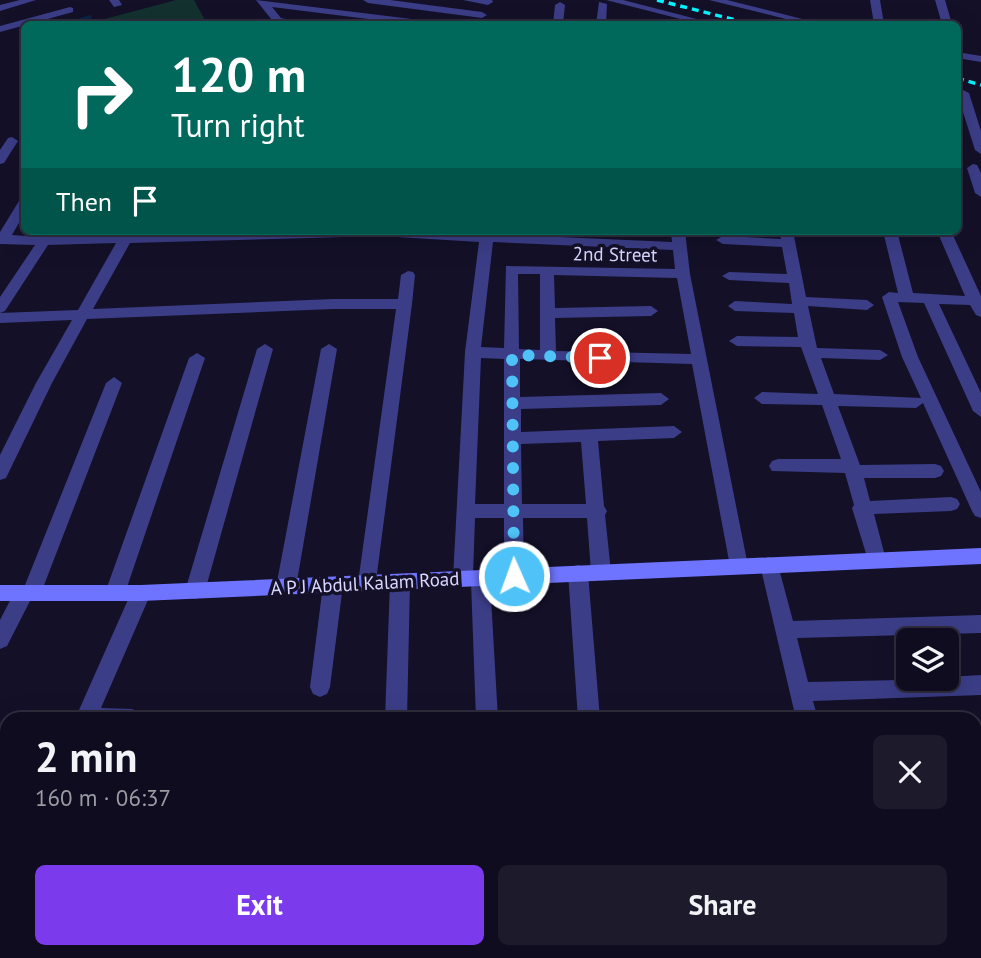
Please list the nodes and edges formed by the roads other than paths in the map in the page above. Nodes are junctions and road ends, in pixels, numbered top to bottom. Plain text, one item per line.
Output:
1 (31, 0) edge
2 (368, 0) edge
3 (468, 0) edge
4 (714, 0) edge
5 (874, 0) edge
6 (940, 0) edge
7 (262, 1) edge
8 (489, 1) edge
9 (607, 2) edge
10 (769, 3) dead end
11 (560, 5) dead end
12 (745, 6) edge
13 (0, 8) edge
14 (70, 9) edge
15 (655, 10) junction
16 (480, 20) edge
17 (28, 21) edge
18 (277, 21) edge
19 (406, 21) edge
20 (558, 21) edge
21 (602, 21) edge
22 (657, 21) edge
23 (699, 21) edge
24 (805, 21) edge
25 (878, 21) edge
26 (946, 21) edge
27 (21, 23) edge
28 (0, 29) edge
29 (961, 56) edge
30 (981, 59) edge
31 (961, 92) edge
32 (961, 95) edge
33 (981, 98) edge
34 (12, 141) dead end
35 (981, 148) edge
36 (0, 160) edge
37 (977, 168) edge
38 (981, 192) edge
39 (21, 209) edge
40 (127, 235) edge
41 (486, 235) edge
42 (627, 235) edge
43 (678, 235) edge
44 (891, 235) edge
45 (946, 235) edge
46 (48, 236) edge
47 (534, 236) edge
48 (565, 237) edge
49 (787, 237) edge
50 (1, 239) edge
51 (723, 240) dead end
52 (626, 246) junction
53 (678, 246) junction
54 (547, 272) junction
55 (683, 274) junction
56 (408, 275) dead end
57 (729, 275) dead end
58 (794, 279) junction
59 (906, 296) junction
60 (929, 298) junction
61 (405, 304) junction
62 (867, 304) dead end
63 (799, 305) junction
64 (979, 305) edge
65 (735, 306) dead end
66 (0, 308) edge
67 (651, 311) dead end
68 (547, 313) junction
69 (84, 314) junction
70 (0, 318) edge
71 (737, 341) dead end
72 (810, 348) junction
73 (265, 349) dead end
74 (329, 349) dead end
75 (473, 352) junction
76 (512, 355) junction
77 (548, 355) junction
78 (880, 355) dead end
79 (197, 359) dead end
80 (699, 359) junction
81 (961, 369) junction
82 (981, 369) edge
83 (114, 383) dead end
84 (762, 398) dead end
85 (661, 399) dead end
86 (829, 400) junction
87 (916, 402) dead end
88 (512, 403) junction
89 (981, 411) edge
90 (674, 432) dead end
91 (589, 435) junction
92 (514, 438) junction
93 (778, 466) dead end
94 (853, 469) junction
95 (935, 471) dead end
96 (0, 472) edge
97 (951, 504) dead end
98 (861, 508) junction
99 (466, 510) junction
100 (512, 511) junction
101 (598, 511) junction
102 (981, 511) edge
103 (980, 558) edge
104 (877, 560) junction
105 (769, 565) junction
106 (739, 566) junction
107 (601, 572) junction
108 (578, 573) junction
109 (514, 576) junction
110 (471, 579) junction
111 (400, 582) junction
112 (368, 583) junction
113 (333, 585) junction
114 (286, 587) junction
115 (195, 591) junction
116 (0, 593) edge
117 (27, 593) junction
118 (115, 593) junction
119 (141, 593) junction
120 (981, 624) edge
121 (786, 630) junction
122 (0, 640) edge
123 (981, 685) edge
124 (320, 687) dead end
125 (800, 692) junction
126 (89, 712) edge
127 (396, 712) edge
128 (486, 712) edge
129 (588, 712) edge
130 (805, 712) edge

1 - 13 street
2 - 16 street
3 - 8 street
4 - 12 street
5 - 25 street
6 - 26 street
7 - 18 street
7 - 19 street
8 - 16 street
9 - 15 street
9 - 21 street
10 - 12 street
11 - 20 street
12 - 24 street
14 - 17 street
15 - 22 street
15 - 23 street
27 - 28 street
29 - 30 street
31 - 33 street
32 - 35 street
34 - 36 street
37 - 38 street
39 - 50 street
40 - 46 street
40 - 69 street
41 - 47 street
41 - 75 street
42 - 52 street
43 - 53 street
44 - 59 street
45 - 64 street
46 - 50 street
46 - 66 street
47 - 48 street
48 - 52 street
49 - 51 street
49 - 58 street
52 - 53 street
53 - 55 street
54 - 55 street, 2nd Street
54 - 68 street
54 - 76 street, 2nd Street
55 - 80 street
56 - 61 street
57 - 58 street
58 - 63 street
59 - 60 street
59 - 102 street
60 - 64 street
60 - 81 street
61 - 69 street
61 - 112 street
62 - 63 street
63 - 65 street
63 - 72 street
67 - 68 street
68 - 77 street
69 - 70 street
69 - 96 street
71 - 72 street
72 - 78 street
72 - 86 street
73 - 115 street
74 - 114 street
75 - 76 street
75 - 99 street
76 - 77 street
76 - 88 street
77 - 80 street
79 - 118 street
80 - 106 street
81 - 82 street
81 - 89 street
83 - 117 street
84 - 86 street
85 - 88 street
86 - 87 street
86 - 94 street
88 - 92 street
90 - 91 street
91 - 92 street
91 - 101 street
92 - 100 street
93 - 94 street
94 - 95 street
94 - 98 street
97 - 98 street
98 - 104 street
99 - 100 street
99 - 110 street
100 - 101 street
100 - 109 street
101 - 107 street
103 - 104 street, A P J Abdul Kalam Road
104 - 105 street, A P J Abdul Kalam Road
105 - 106 street, A P J Abdul Kalam Road
105 - 121 street
106 - 107 street, A P J Abdul Kalam Road
107 - 108 street, A P J Abdul Kalam Road
108 - 109 street, A P J Abdul Kalam Road
108 - 129 street
109 - 110 street, A P J Abdul Kalam Road
110 - 111 street, A P J Abdul Kalam Road
110 - 128 street
111 - 112 street, A P J Abdul Kalam Road
111 - 127 street
112 - 113 street, A P J Abdul Kalam Road
113 - 114 street, A P J Abdul Kalam Road
113 - 124 street
114 - 115 street, A P J Abdul Kalam Road
115 - 119 street, A P J Abdul Kalam Road
116 - 117 street, A P J Abdul Kalam Road
117 - 118 street, A P J Abdul Kalam Road
117 - 122 street
118 - 119 street, A P J Abdul Kalam Road
119 - 126 street
120 - 121 street
121 - 125 street
123 - 125 street
125 - 130 street

